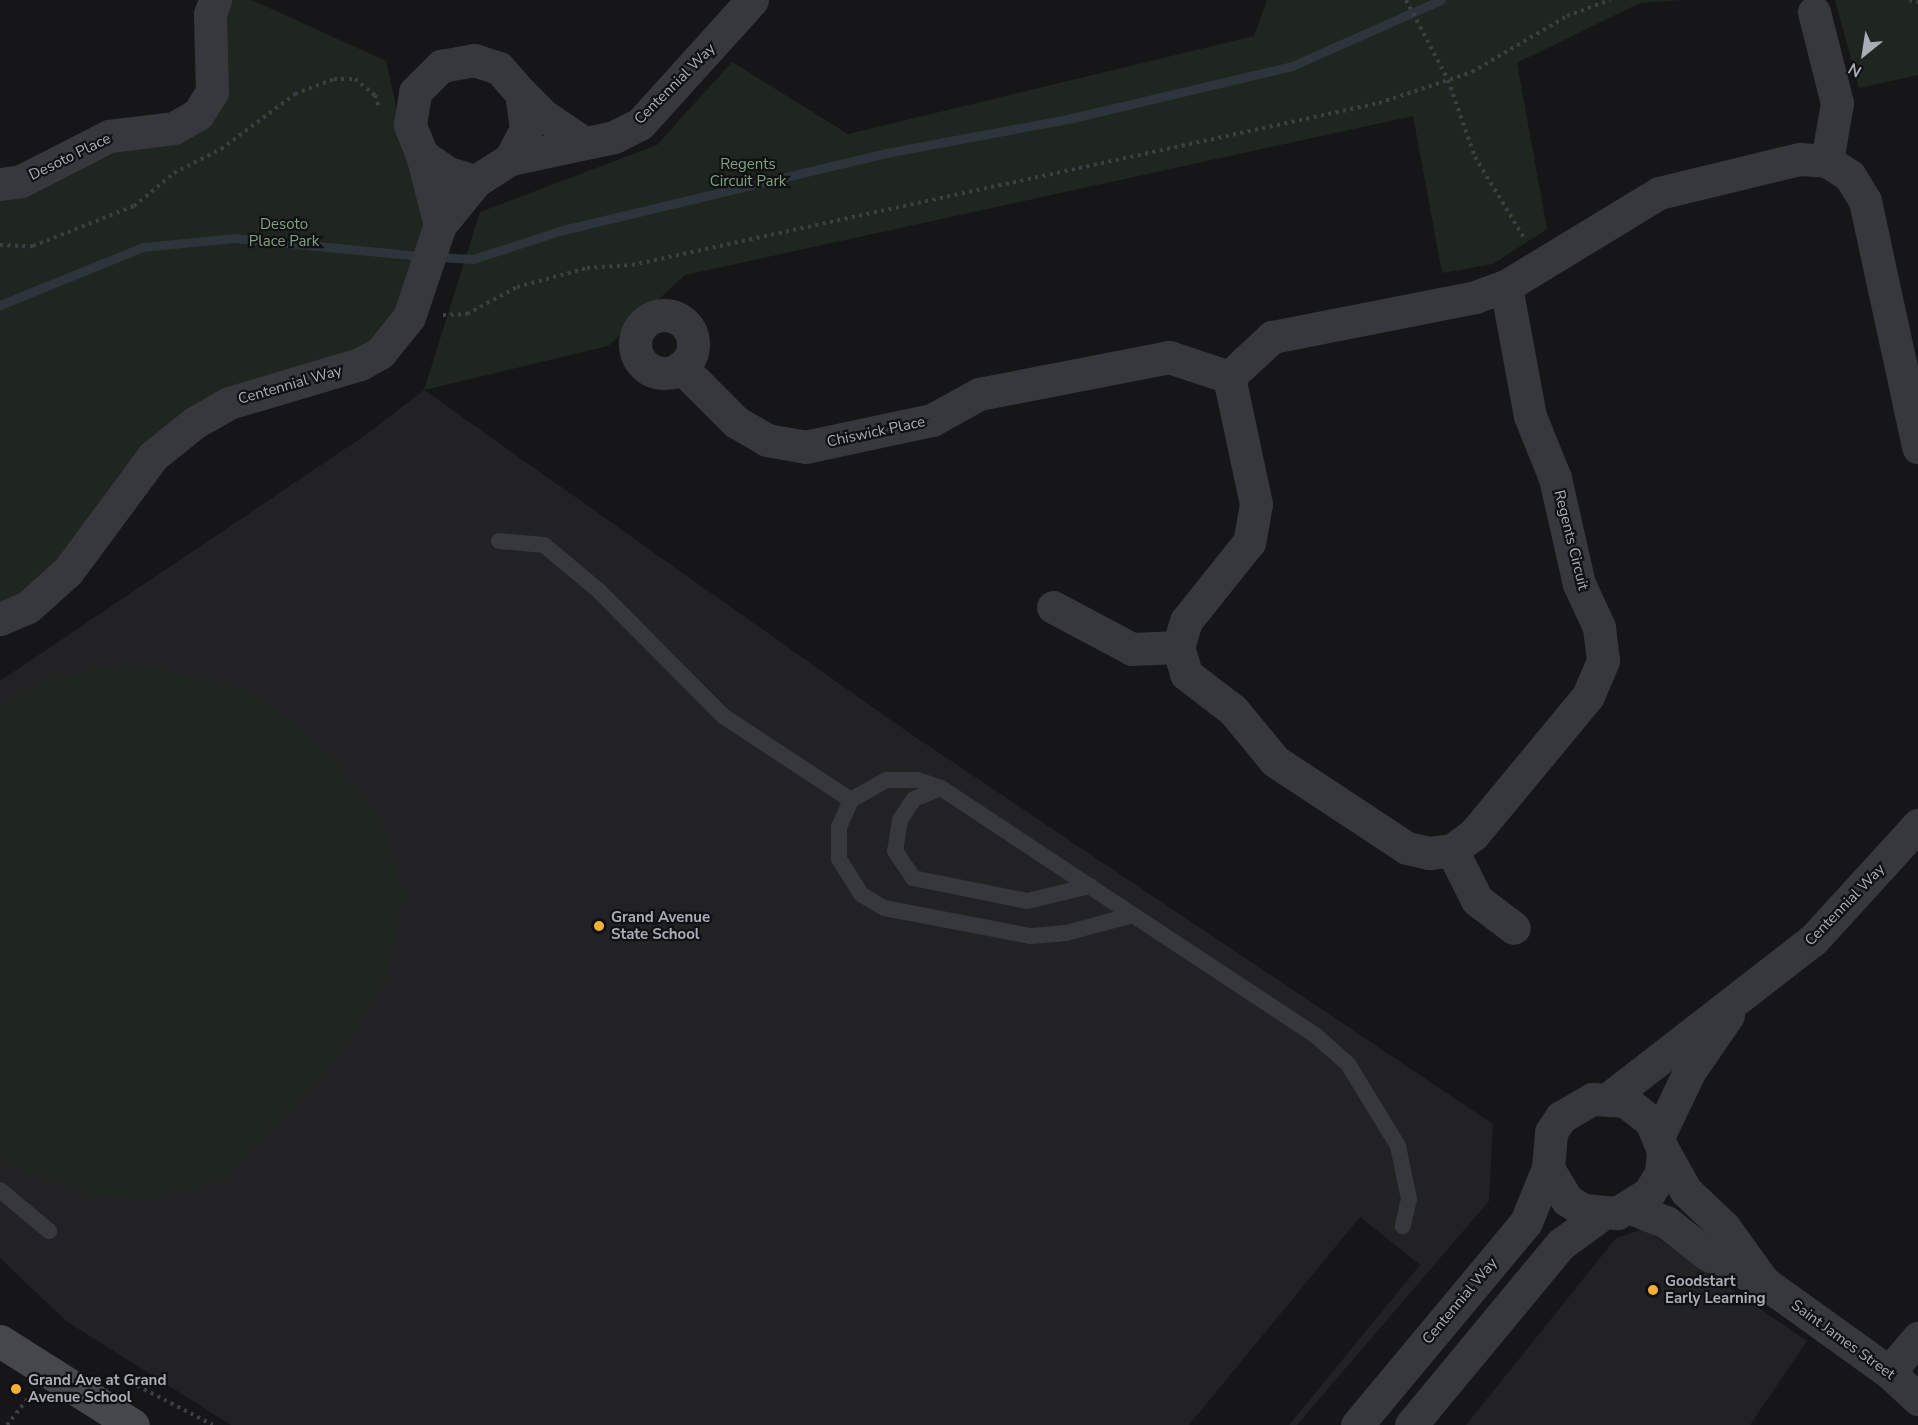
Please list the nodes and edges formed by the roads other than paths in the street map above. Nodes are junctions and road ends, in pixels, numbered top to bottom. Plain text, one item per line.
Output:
1 (215, 0) edge
2 (752, 0) edge
3 (1814, 12) dead end
4 (521, 93) junction
5 (581, 141) junction
6 (422, 155) junction
7 (510, 159) junction
8 (1827, 161) junction
9 (476, 181) junction
10 (0, 184) edge
11 (437, 235) junction
12 (1506, 286) junction
13 (681, 367) dead end
14 (1229, 377) junction
15 (1918, 447) edge
16 (499, 541) dead end
17 (1053, 607) dead end
18 (0, 619) edge
19 (1178, 646) junction
20 (941, 788) junction
21 (852, 800) junction
22 (1918, 825) edge
23 (1452, 850) junction
24 (1090, 886) junction
25 (1133, 915) junction
26 (1514, 928) dead end
27 (1737, 1000) junction
28 (1609, 1098) junction
29 (1661, 1143) junction
30 (1548, 1168) junction
31 (0, 1190) edge
32 (1616, 1211) junction
33 (1403, 1226) dead end
34 (49, 1231) dead end
35 (1765, 1284) junction
36 (1918, 1338) edge
37 (0, 1341) edge
38 (1889, 1372) junction
39 (1918, 1399) edge
40 (133, 1425) edge
41 (1357, 1425) edge
42 (1411, 1425) edge

1 - 10 street, Desoto Place
2 - 5 street, Centennial Way
3 - 8 street
4 - 5 street
4 - 6 street
4 - 7 street, Centennial Way
5 - 7 street, Centennial Way
6 - 9 street
6 - 11 street
7 - 9 street, Centennial Way
8 - 12 street
8 - 15 street
9 - 11 street, Centennial Way
11 - 18 street, Centennial Way
12 - 14 street
12 - 23 street, Regents Circuit
13 - 14 street, Chiswick Place
14 - 19 street
16 - 21 lane
17 - 19 street
19 - 23 street
20 - 21 lane
20 - 24 lane
20 - 24 lane
21 - 25 lane
22 - 27 street, Centennial Way
23 - 26 street
24 - 25 lane
25 - 33 lane
27 - 28 street, Centennial Way
27 - 29 street, Centennial Way
28 - 29 street
28 - 30 street, Centennial Way
29 - 32 street, Centennial Way
29 - 35 street, Saint James Street
30 - 32 street
30 - 41 street, Centennial Way
31 - 34 lane
32 - 35 street, Saint James Street
32 - 42 street, Centennial Way
35 - 38 street, Saint James Street
36 - 38 street
37 - 40 street
38 - 39 street, Saint James Street

